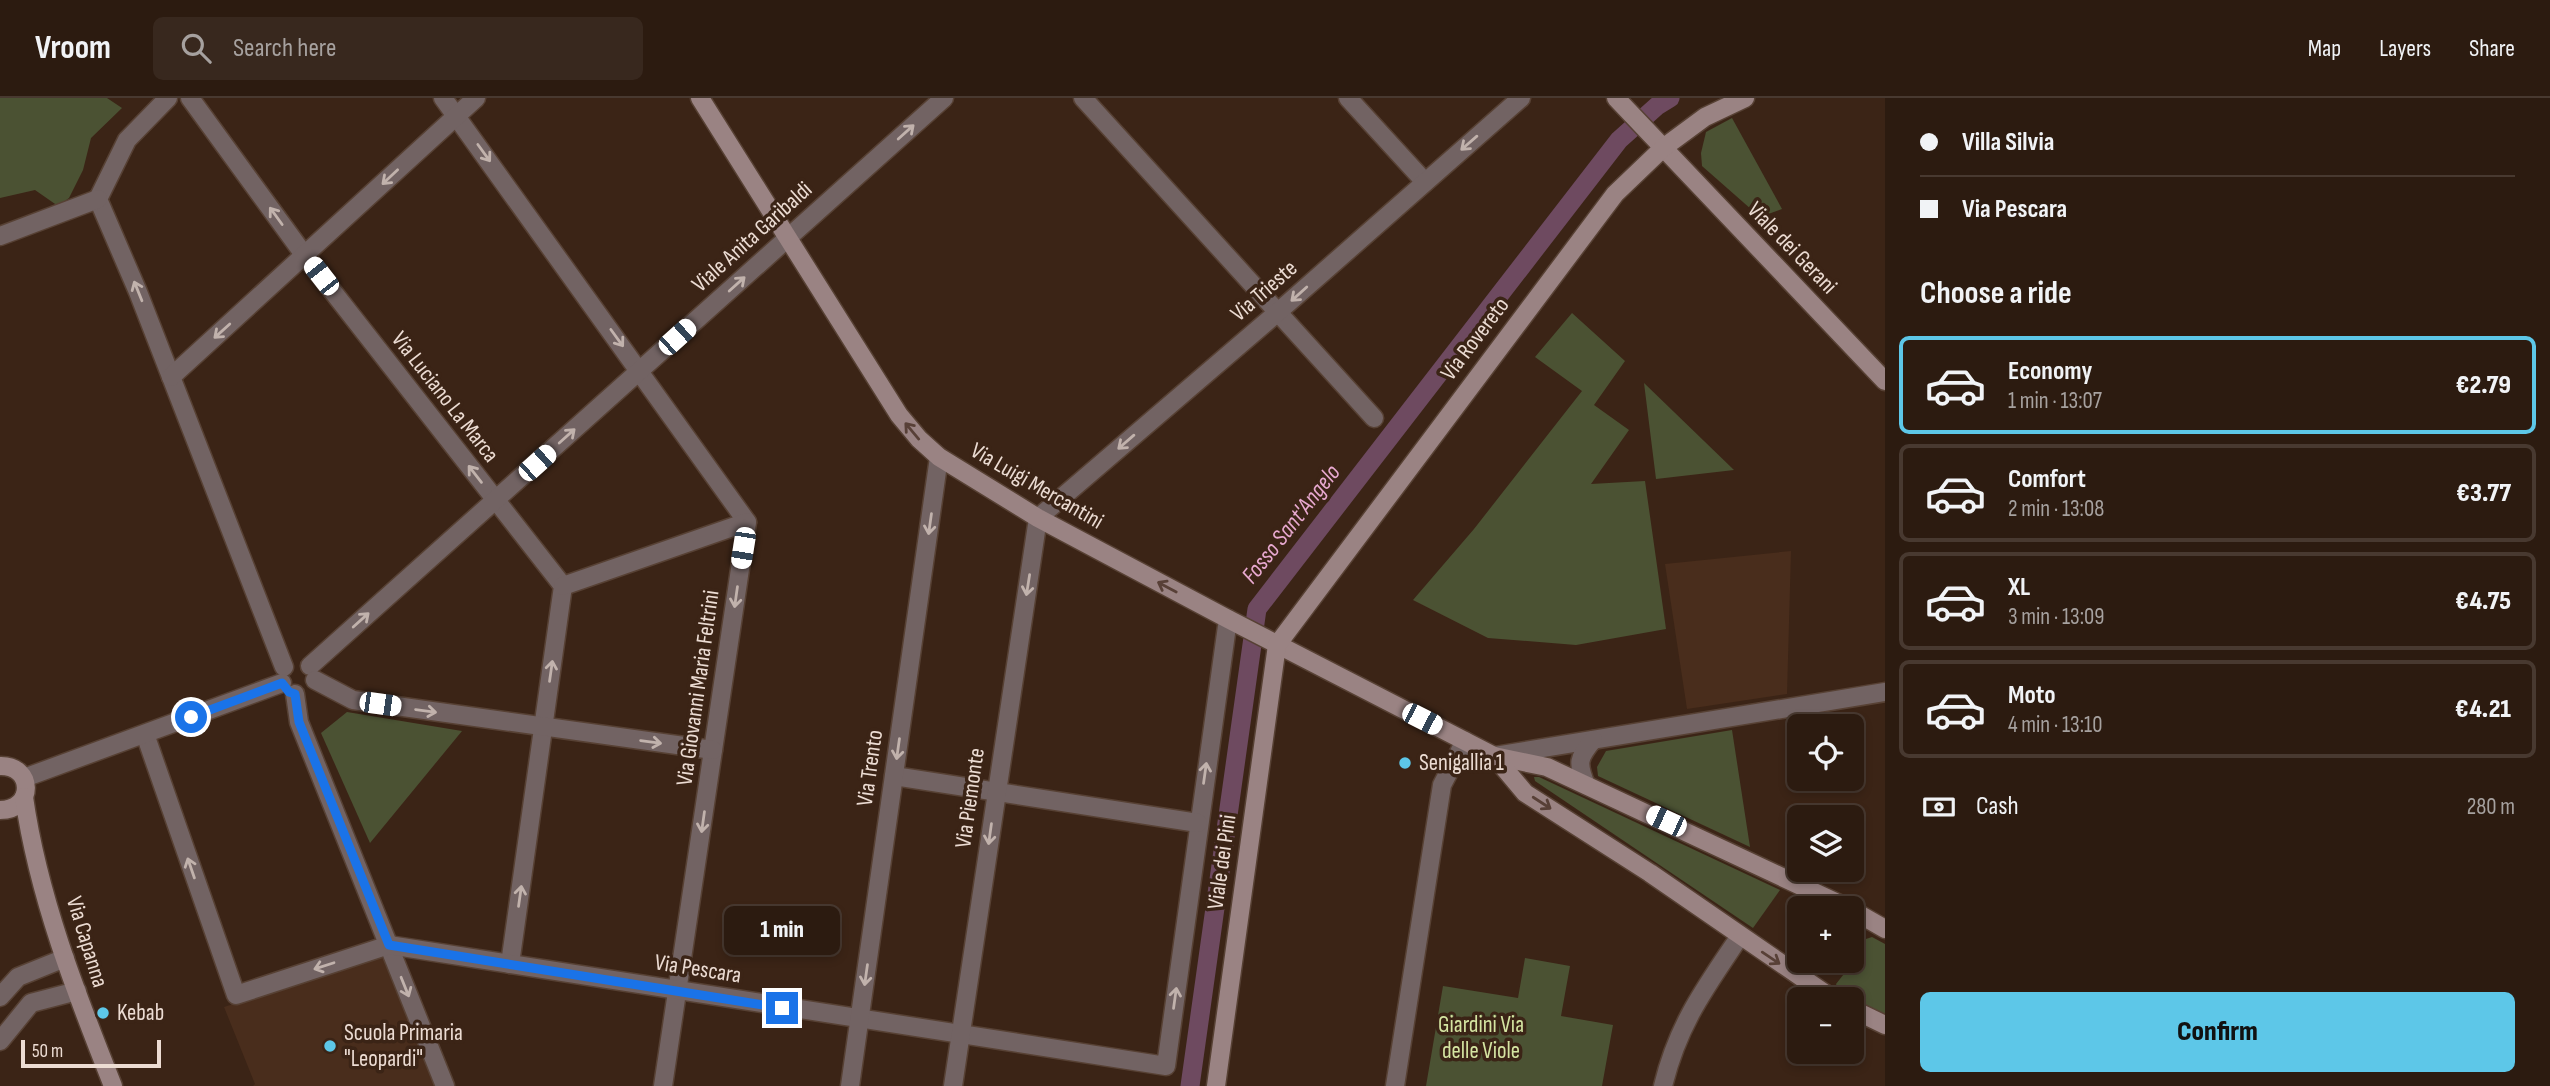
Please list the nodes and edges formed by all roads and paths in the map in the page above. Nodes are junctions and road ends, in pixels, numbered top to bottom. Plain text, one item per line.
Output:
1 (168, 98) edge
2 (190, 98) edge
3 (443, 98) edge
4 (476, 98) edge
5 (700, 98) edge
6 (944, 98) edge
7 (1083, 98) edge
8 (1348, 98) edge
9 (1521, 98) edge
10 (1745, 98) edge
11 (1617, 99) edge
12 (457, 116) junction
13 (1663, 148) junction
14 (1425, 182) junction
15 (98, 199) junction
16 (0, 236) edge
17 (788, 238) junction
18 (305, 256) junction
19 (1278, 312) junction
20 (640, 370) junction
21 (171, 377) junction
22 (1885, 382) edge
23 (1374, 418) dead end
24 (939, 457) junction
25 (495, 501) junction
26 (1038, 518) junction
27 (747, 522) junction
28 (563, 586) junction
29 (1228, 619) junction
30 (1277, 645) junction
31 (313, 673) junction
32 (287, 682) junction
33 (1885, 692) edge
34 (543, 727) junction
35 (145, 734) junction
36 (1593, 740) junction
37 (1465, 741) junction
38 (713, 750) junction
39 (1494, 756) junction
40 (0, 766) edge
41 (894, 776) junction
42 (24, 778) junction
43 (1586, 785) junction
44 (996, 791) junction
45 (24, 797) junction
46 (1, 810) edge
47 (1198, 823) junction
48 (34, 851) junction
49 (1822, 896) edge
50 (1864, 917) edge
51 (1885, 929) edge
52 (1740, 936) junction
53 (389, 945) junction
54 (65, 958) junction
55 (510, 964) junction
56 (1815, 987) edge
57 (77, 991) junction
58 (678, 991) junction
59 (0, 997) edge
60 (1864, 1015) edge
61 (859, 1020) junction
62 (1885, 1025) edge
63 (961, 1035) junction
64 (0, 1041) edge
65 (113, 1086) edge
66 (445, 1086) edge
67 (663, 1086) edge
68 (850, 1086) edge
69 (953, 1086) edge
70 (1216, 1086) edge
71 (1395, 1086) edge
72 (1663, 1086) edge

1 - 15 street
18 -> 2 street, Via Luciano La Marca
3 - 12 street
4 - 12 street
5 - 17 street, Via Luigi Mercantini
17 -> 6 street, Viale Anita Garibaldi
7 - 19 street
8 - 14 street
9 -> 14 street, Via Trieste
10 - 13 street, Via Rovereto
11 - 13 street, Viale dei Gerani
12 -> 18 street
12 -> 20 street
13 - 22 street, Viale dei Gerani
13 - 30 street, Via Rovereto
14 -> 19 street, Via Trieste
15 - 16 street
21 -> 15 street
20 -> 17 street, Viale Anita Garibaldi
24 -> 17 street, Via Luigi Mercantini
18 -> 21 street
25 -> 18 street, Via Luciano La Marca
19 - 23 street
19 -> 26 street, Via Trieste
25 -> 20 street, Viale Anita Garibaldi
20 - 27 street
21 - 32 street
24 - 26 street, Via Luigi Mercantini
24 -> 41 street, Via Trento
25 - 28 street, Via Luciano La Marca
31 -> 25 street, Viale Anita Garibaldi
29 -> 26 street, Via Luigi Mercantini
26 -> 44 street, Via Piemonte
27 - 28 street
27 -> 38 street, Via Giovanni Maria Feltrini
34 -> 28 street
29 - 30 street, Via Luigi Mercantini
47 -> 29 street
30 - 37 street, Via Luigi Mercantini
30 - 70 street, Viale dei Pini
31 - 32 street, Viale Anita Garibaldi
31 - 32 street
31 -> 34 street
32 - 35 street
32 - 53 street
33 - 36 street
34 -> 38 street
55 -> 34 street
35 - 42 street
53 -> 35 street
36 - 39 street
36 - 43 street
37 - 39 street, Via Luigi Mercantini
37 - 71 street
38 -> 58 street, Via Giovanni Maria Feltrini
39 - 43 street
39 -> 52 street
40 - 42 street
41 - 44 street
41 -> 61 street, Via Trento
42 - 45 street, Via Capanna
43 - 49 street
44 - 47 street
44 -> 63 street, Via Piemonte
45 - 46 street, Via Capanna
45 - 48 street, Via Capanna
46 - 48 street, Via Capanna
63 -> 47 street, Via Pescara
48 - 54 street, Via Capanna
50 - 51 street
52 -> 56 street
52 - 72 street
53 - 55 street, Via Pescara
53 -> 66 street
54 - 57 street, Via Capanna
54 - 59 street
55 - 58 street, Via Pescara
57 - 64 street
57 - 65 street, Via Capanna
58 - 61 street, Via Pescara
58 - 67 street, Via Giovanni Maria Feltrini
60 - 62 street
61 - 63 street, Via Pescara
61 - 68 street, Via Trento
63 - 69 street, Via Piemonte

